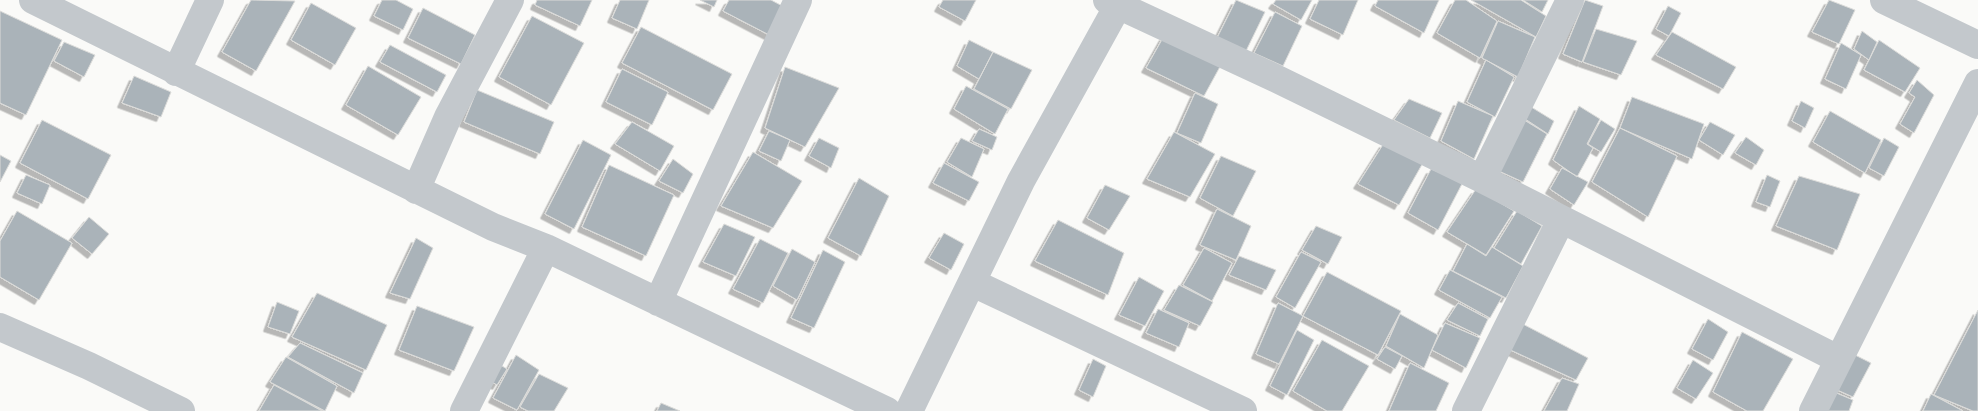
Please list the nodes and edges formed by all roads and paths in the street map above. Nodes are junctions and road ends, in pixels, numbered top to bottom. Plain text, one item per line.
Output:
1 (33, 0) edge
2 (210, 0) edge
3 (509, 0) edge
4 (798, 0) edge
5 (1570, 0) edge
6 (1884, 0) edge
7 (1115, 2) edge
8 (1978, 45) edge
9 (176, 72) junction
10 (1978, 84) edge
11 (1482, 179) junction
12 (416, 190) junction
13 (1561, 220) junction
14 (546, 248) junction
15 (973, 283) junction
16 (658, 302) junction
17 (0, 327) edge
18 (1838, 359) junction
19 (1236, 410) edge
20 (180, 411) edge
21 (464, 411) edge
22 (888, 411) edge
23 (908, 411) edge
24 (1466, 411) edge
25 (1813, 411) edge

1 - 9 street
2 - 9 street
3 - 12 street
4 - 16 street
5 - 11 street
6 - 8 street
7 - 11 street
7 - 15 street
9 - 12 street
10 - 18 street
11 - 13 street
12 - 14 street
13 - 18 street
13 - 24 street
14 - 16 street
14 - 21 street
15 - 19 street
15 - 23 street
16 - 22 street
17 - 20 street
18 - 25 street

